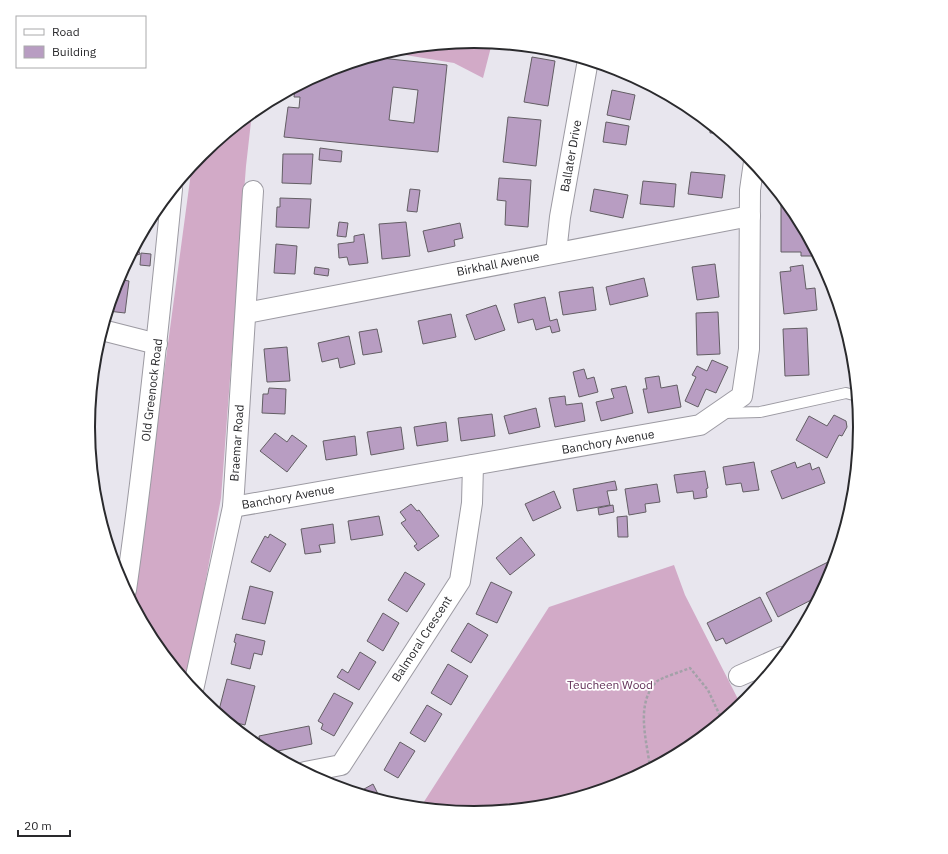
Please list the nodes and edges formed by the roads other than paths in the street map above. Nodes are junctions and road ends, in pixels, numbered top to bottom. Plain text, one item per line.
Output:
1 (587, 65) edge
2 (753, 170) edge
3 (253, 191) dead end
4 (171, 199) edge
5 (750, 216) junction
6 (556, 253) junction
7 (246, 313) junction
8 (107, 331) edge
9 (157, 344) junction
10 (851, 391) edge
11 (718, 413) junction
12 (473, 465) junction
13 (233, 507) junction
14 (127, 580) edge
15 (772, 662) edge
16 (740, 676) dead end
17 (195, 683) edge
18 (313, 770) edge

1 - 6 street, Ballater Drive
2 - 5 street, Banchory Avenue
3 - 7 street, Braemar Road
4 - 9 street, Old Greenock Road
5 - 6 street, Birkhall Avenue
5 - 11 street, Banchory Avenue
6 - 7 street, Birkhall Avenue
7 - 13 street, Braemar Road
8 - 9 street
9 - 14 street, Old Greenock Road
10 - 11 lane
11 - 12 street, Banchory Avenue
12 - 13 street, Banchory Avenue
12 - 18 street, Balmoral Crescent
13 - 17 street, Braemar Road
15 - 16 street

